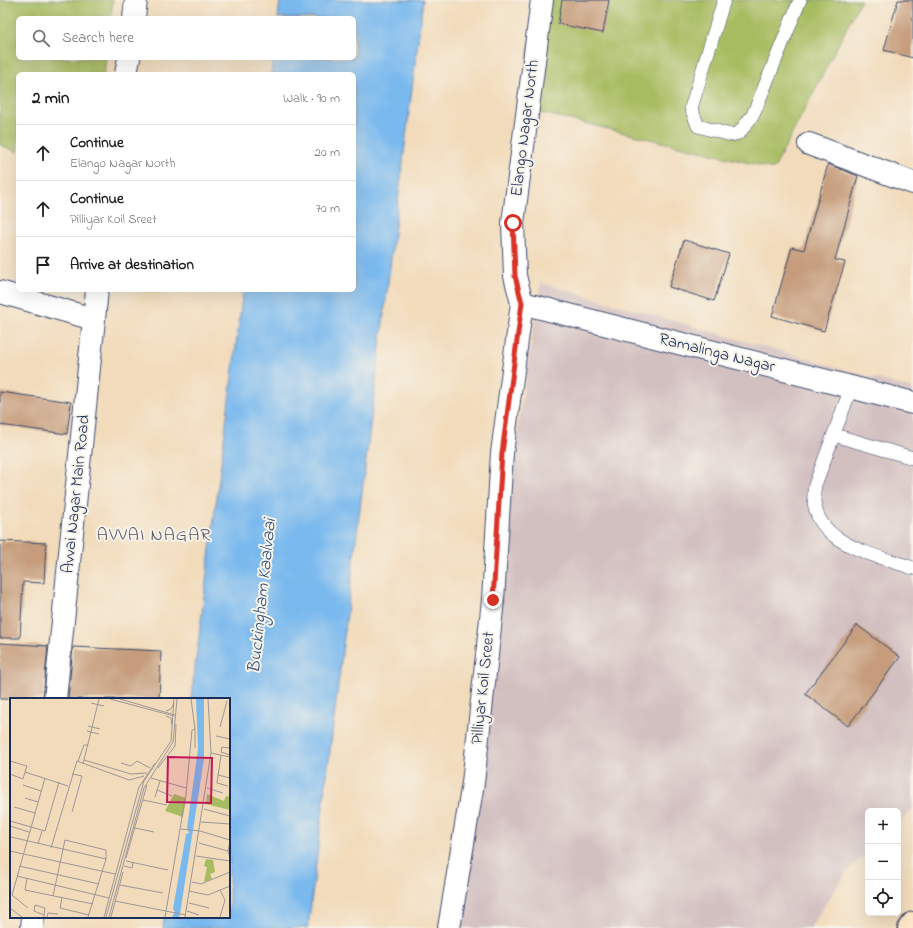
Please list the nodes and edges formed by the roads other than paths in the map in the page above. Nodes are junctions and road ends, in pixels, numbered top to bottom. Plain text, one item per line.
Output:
1 (136, 0) edge
2 (542, 0) edge
3 (724, 0) edge
4 (800, 0) edge
5 (134, 16) edge
6 (128, 60) edge
7 (126, 72) edge
8 (809, 144) dead end
9 (913, 183) edge
10 (0, 292) edge
11 (97, 292) edge
12 (522, 303) junction
13 (94, 319) junction
14 (851, 388) junction
15 (913, 404) edge
16 (834, 435) junction
17 (913, 458) edge
18 (913, 568) edge
19 (55, 698) edge
20 (33, 918) edge
21 (913, 923) edge
22 (32, 928) edge
23 (449, 928) edge
24 (909, 928) edge

1 - 5 street
2 - 12 street, Elango Nagar North
3 - 4 lane
6 - 7 street
8 - 9 street
10 - 13 street
11 - 13 street, Avvai Nagar Main Road
12 - 14 street, Ramalinga Nagar
12 - 23 street, Pilliyar Koil Sreet
13 - 19 street, Avvai Nagar Main Road
14 - 15 street, Ramalinga Nagar
14 - 16 lane
16 - 17 lane
16 - 18 lane
20 - 22 street
21 - 24 street

